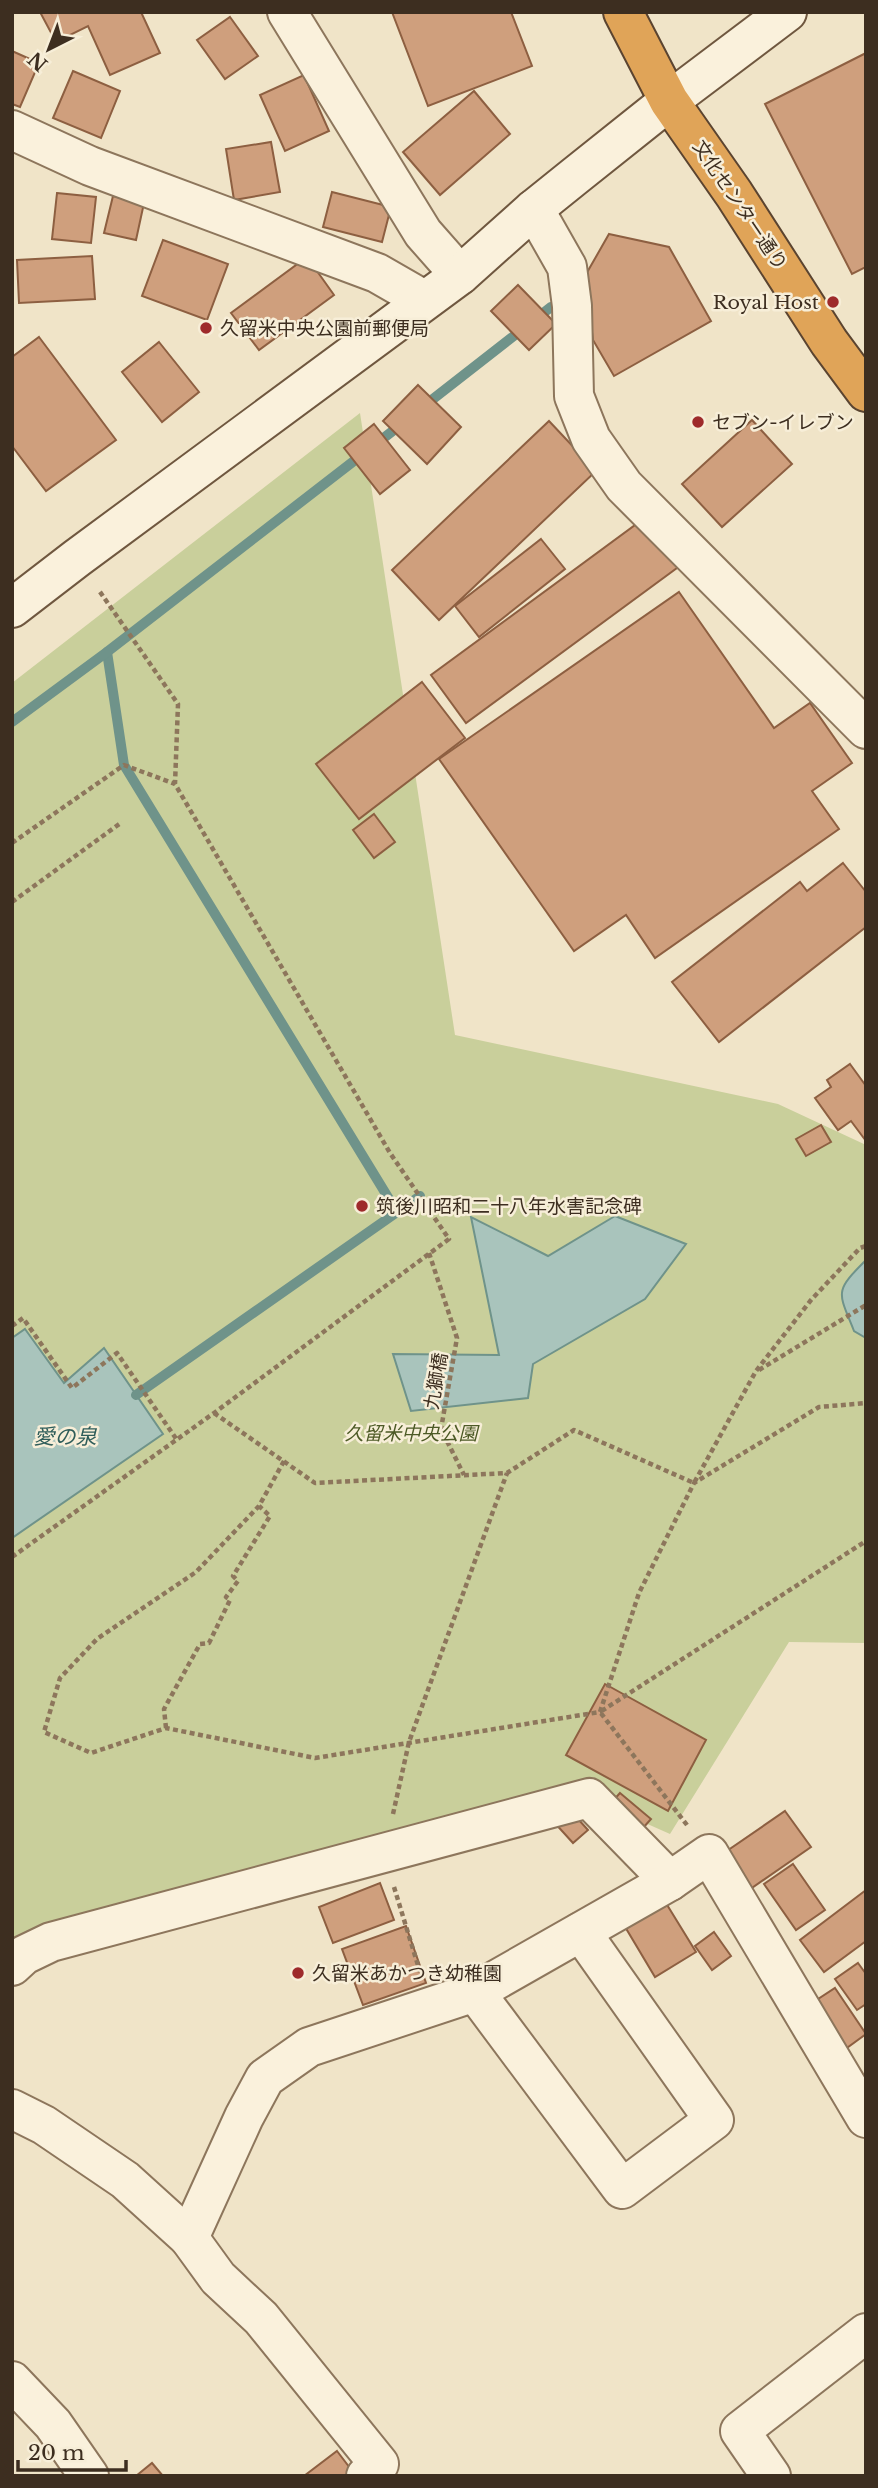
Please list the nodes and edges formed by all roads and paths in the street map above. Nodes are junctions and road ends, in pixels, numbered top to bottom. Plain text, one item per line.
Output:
1 (287, 12) edge
2 (623, 12) edge
3 (788, 12) edge
4 (669, 101) junction
5 (12, 130) edge
6 (534, 209) junction
7 (460, 275) junction
8 (424, 300) junction
9 (866, 392) edge
10 (77, 558) junction
11 (12, 608) edge
12 (866, 729) edge
13 (175, 784) junction
14 (122, 822) dead end
15 (12, 843) edge
16 (12, 902) edge
17 (866, 1245) edge
18 (429, 1253) junction
19 (866, 1306) edge
20 (12, 1326) edge
21 (756, 1371) junction
22 (866, 1403) edge
23 (215, 1413) junction
24 (177, 1440) junction
25 (284, 1461) junction
26 (508, 1473) junction
27 (464, 1475) junction
28 (694, 1483) junction
29 (259, 1506) junction
30 (866, 1541) edge
31 (12, 1556) edge
32 (600, 1713) junction
33 (166, 1728) junction
34 (410, 1742) junction
35 (384, 1853) junction
36 (709, 1854) junction
37 (670, 1881) junction
38 (581, 1932) junction
39 (12, 1966) edge
40 (475, 1992) junction
41 (431, 2006) junction
42 (861, 2100) edge
43 (12, 2109) edge
44 (189, 2238) junction
45 (866, 2333) edge
46 (12, 2381) edge
47 (379, 2472) edge
48 (89, 2476) edge
49 (771, 2476) edge

1 - 7 street
2 - 4 highway, 文化センター通り
3 - 4 street
4 - 6 street
4 - 9 highway, 文化センター通り
5 - 8 street
6 - 7 street
6 - 12 street
7 - 8 street
8 - 10 street
10 - 11 street
10 - 13 path
13 - 15 path
13 - 18 path
14 - 16 path
17 - 21 path
18 - 23 path
18 - 27 path, 九獅橋
19 - 21 path
20 - 24 path
21 - 28 path
22 - 28 path
23 - 24 path
23 - 25 path
24 - 31 path
25 - 27 path
25 - 29 path
26 - 27 path
26 - 28 path
26 - 34 path
28 - 32 path
29 - 33 path
29 - 33 path
30 - 32 path
32 - 34 path
32 - 36 path
33 - 34 path
34 - 35 path
35 - 37 street
35 - 39 street
35 - 41 path
36 - 37 street
36 - 42 street
37 - 38 street
38 - 40 street
38 - 40 street
40 - 41 street
41 - 44 street
43 - 44 street
44 - 47 street
45 - 49 street
46 - 48 street

